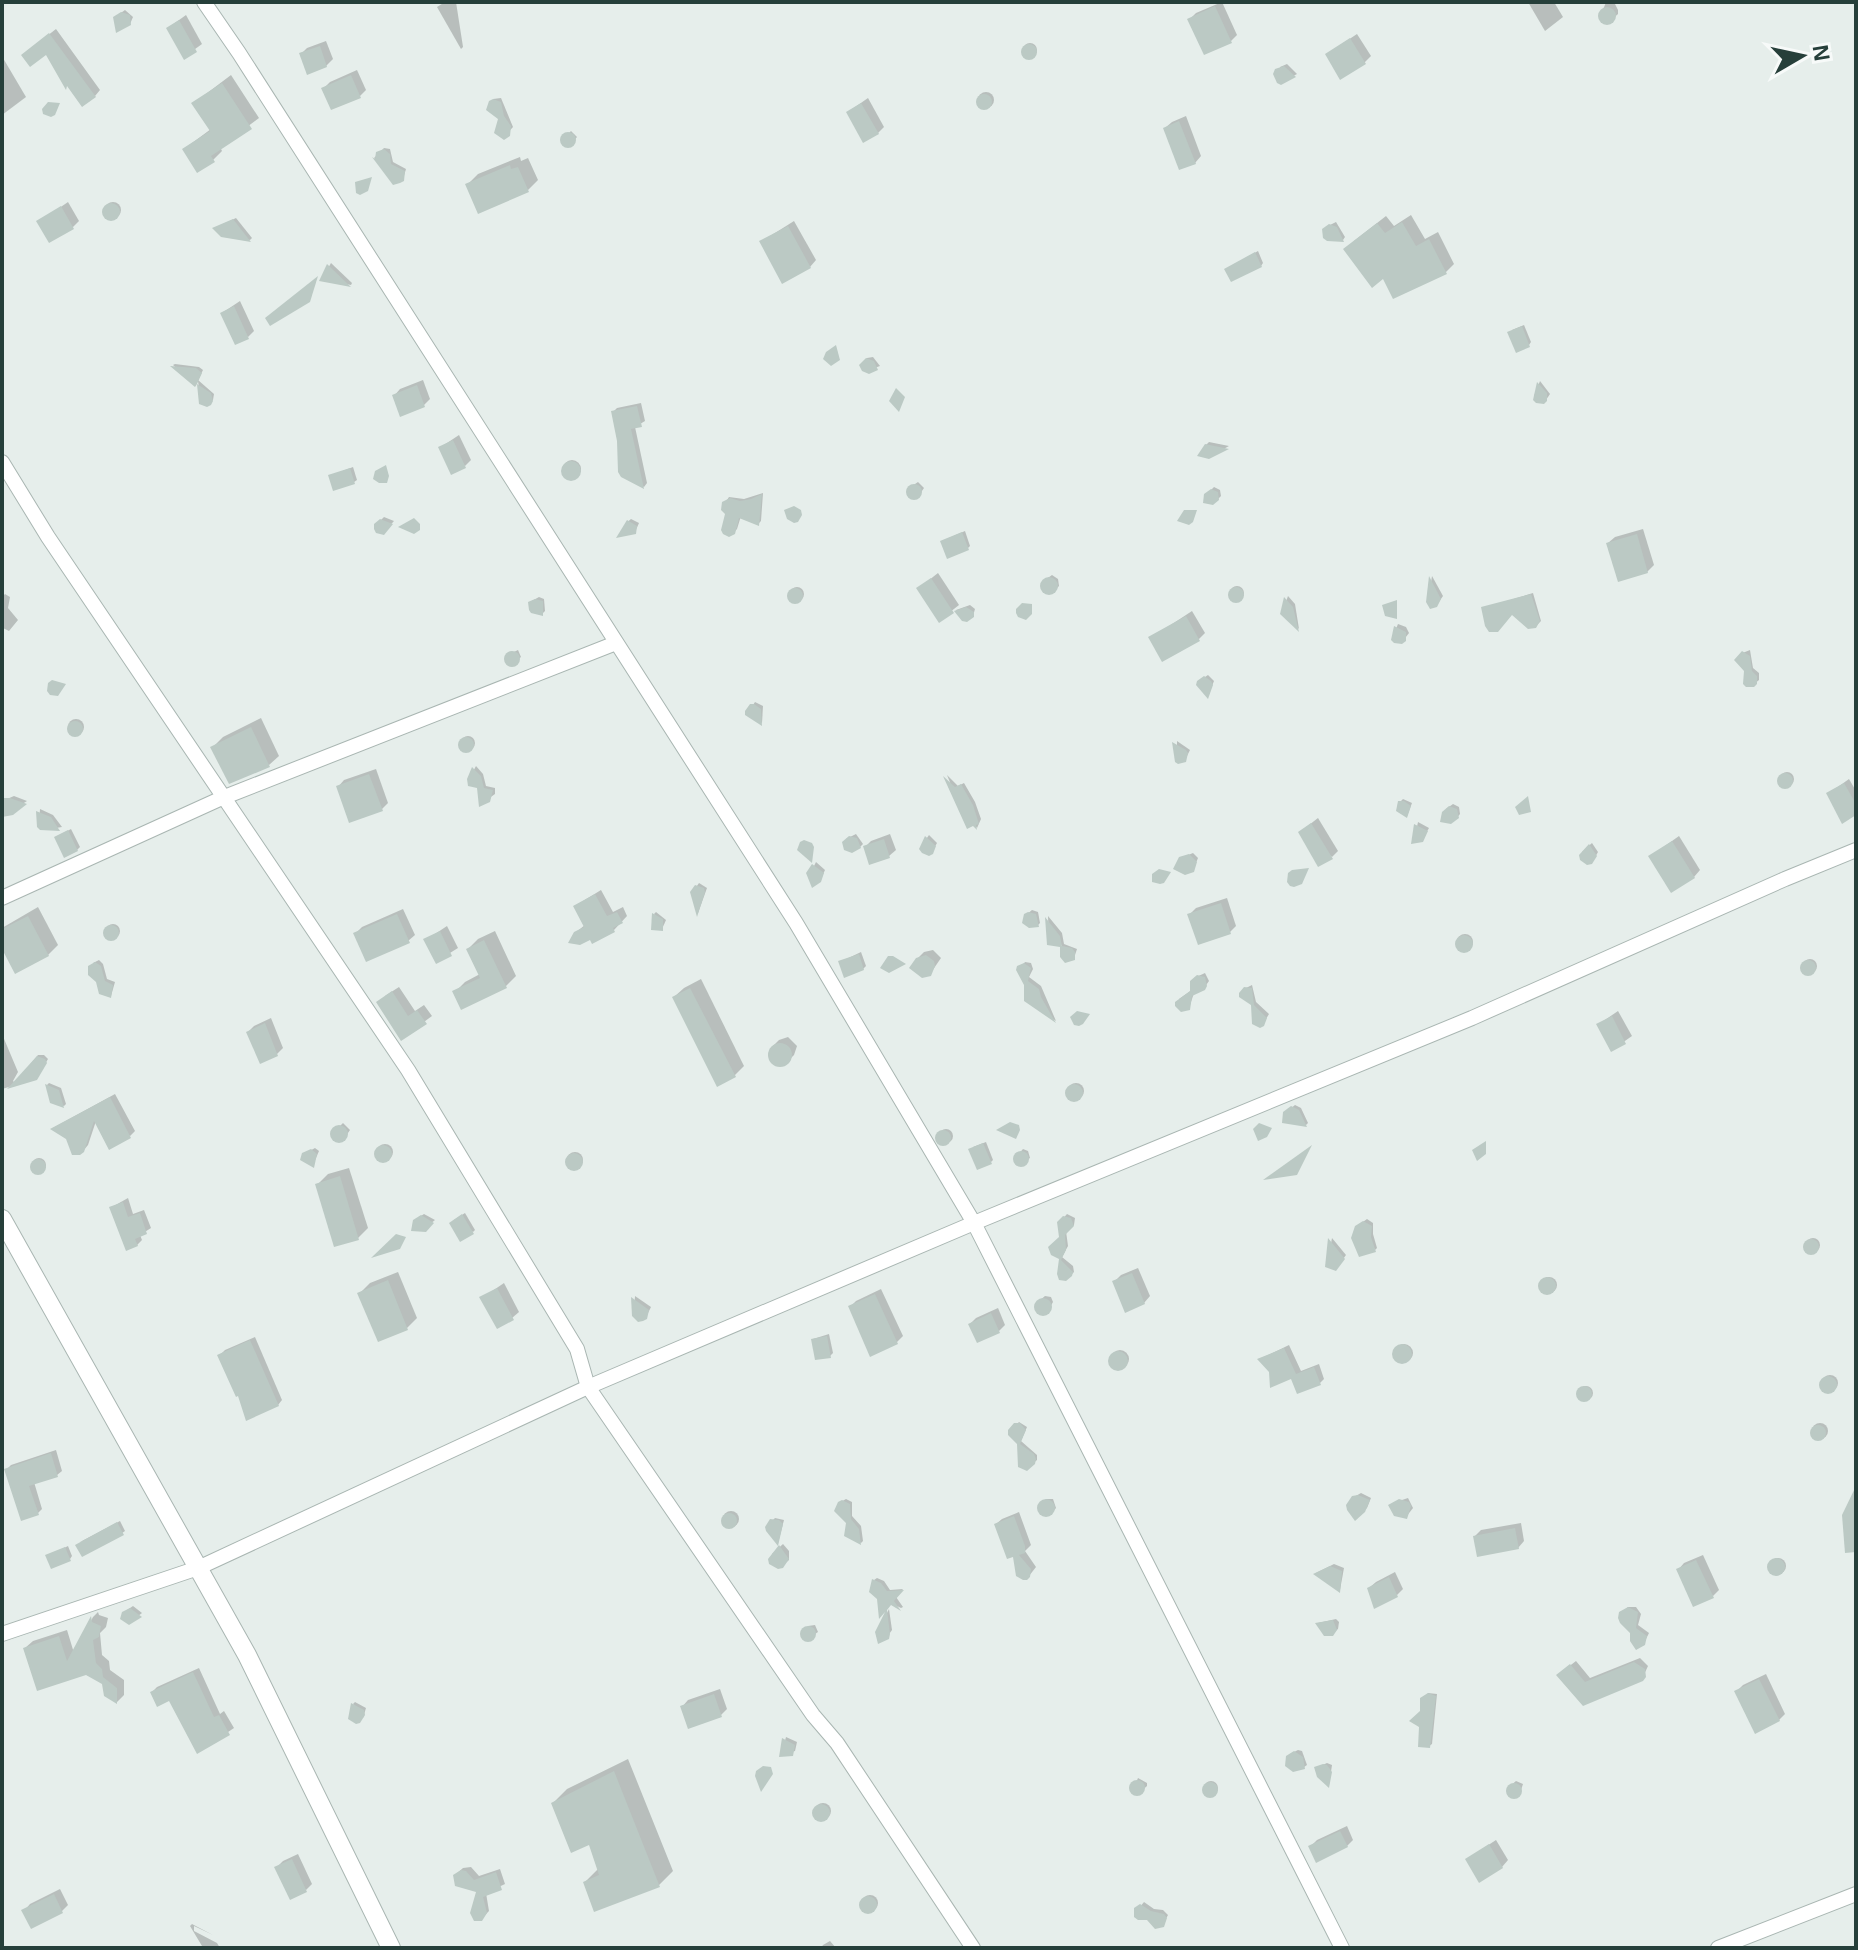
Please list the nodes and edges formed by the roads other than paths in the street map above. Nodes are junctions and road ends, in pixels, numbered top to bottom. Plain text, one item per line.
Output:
1 (204, 2) edge
2 (2, 462) edge
3 (616, 643) junction
4 (222, 798) junction
5 (1856, 850) edge
6 (2, 898) edge
7 (2, 1219) edge
8 (974, 1223) junction
9 (588, 1387) junction
10 (198, 1568) junction
11 (2, 1634) edge
12 (1856, 1894) edge
13 (391, 1948) edge
14 (973, 1948) edge
15 (1342, 1948) edge
16 (1718, 1948) edge

1 - 3 street
2 - 4 street
3 - 4 street
3 - 8 street
4 - 6 street
4 - 9 street
5 - 8 street
7 - 10 street
8 - 9 street
8 - 15 street
9 - 10 street
9 - 14 street
10 - 11 street
10 - 13 street
12 - 16 street

